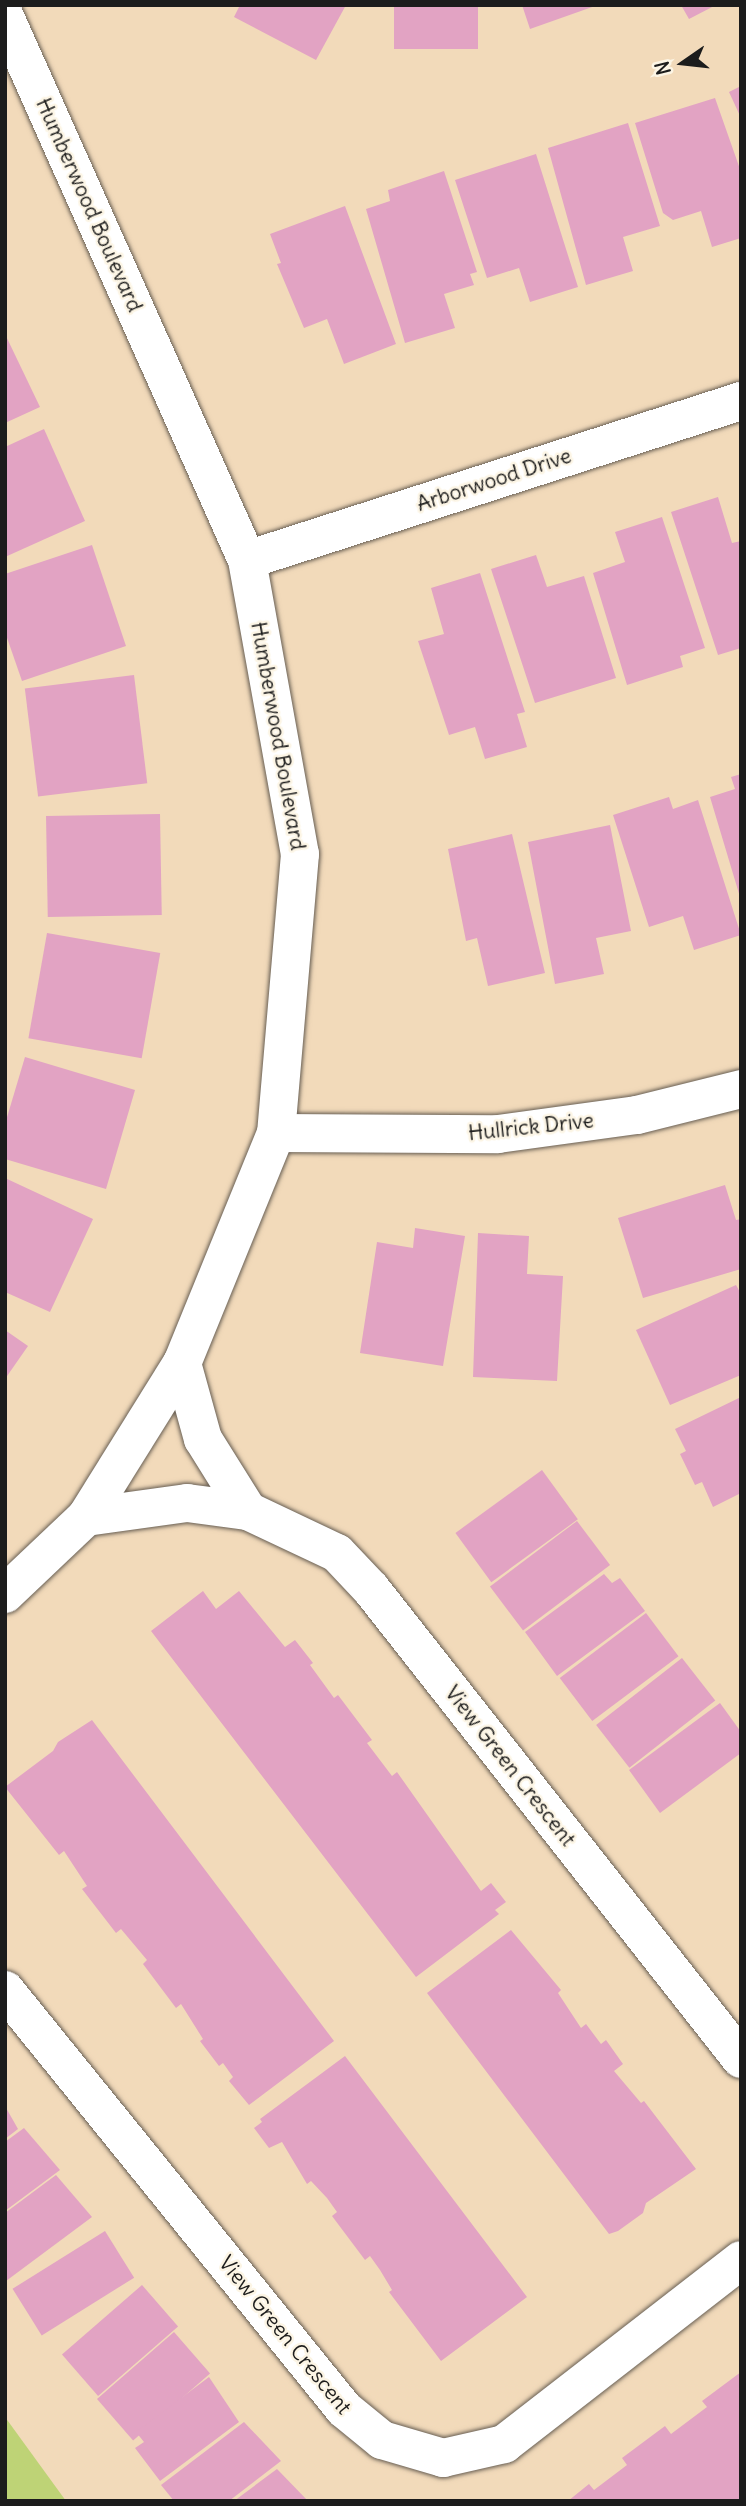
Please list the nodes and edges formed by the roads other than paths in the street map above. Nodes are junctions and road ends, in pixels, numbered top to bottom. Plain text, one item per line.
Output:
1 (5, 17) edge
2 (741, 401) edge
3 (247, 560) junction
4 (741, 1089) edge
5 (276, 1133) junction
6 (182, 1363) junction
7 (248, 1511) junction
8 (86, 1517) junction
9 (5, 1594) edge
10 (5, 1990) edge
11 (741, 2059) edge
12 (741, 2260) edge

1 - 3 street, Humberwood Boulevard
2 - 3 street, Arborwood Drive
3 - 5 street, Humberwood Boulevard
4 - 5 street, Hullrick Drive
5 - 6 street, Humberwood Boulevard
6 - 7 street
6 - 8 street, Humberwood Boulevard
7 - 8 street, View Green Crescent
7 - 11 street, View Green Crescent
8 - 9 street, Humberwood Boulevard
10 - 12 street, View Green Crescent

